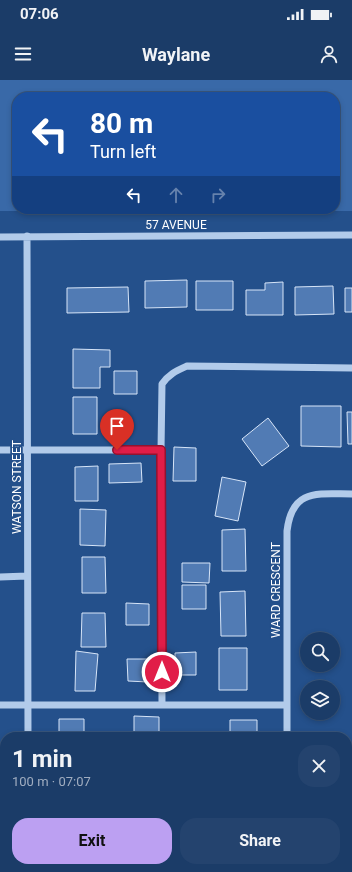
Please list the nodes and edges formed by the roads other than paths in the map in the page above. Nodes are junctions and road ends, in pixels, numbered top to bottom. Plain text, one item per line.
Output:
1 (352, 235) edge
2 (27, 236) junction
3 (0, 237) edge
4 (352, 368) edge
5 (0, 450) edge
6 (161, 450) junction
7 (28, 451) junction
8 (352, 494) edge
9 (27, 576) junction
10 (0, 577) edge
11 (0, 704) edge
12 (28, 704) junction
13 (162, 704) junction
14 (287, 705) junction
15 (28, 732) edge
16 (287, 732) edge

1 - 2 street, 57 AVENUE
2 - 3 street, 57 AVENUE
2 - 7 street, WATSON STREET
4 - 6 street
5 - 7 street
6 - 7 street
6 - 13 street
7 - 9 street, WATSON STREET
8 - 14 street, WARD CRESCENT
9 - 10 street
9 - 12 street, WATSON STREET
11 - 12 street
12 - 13 street
12 - 15 street, WATSON STREET
13 - 14 street
14 - 16 street, WARD CRESCENT

